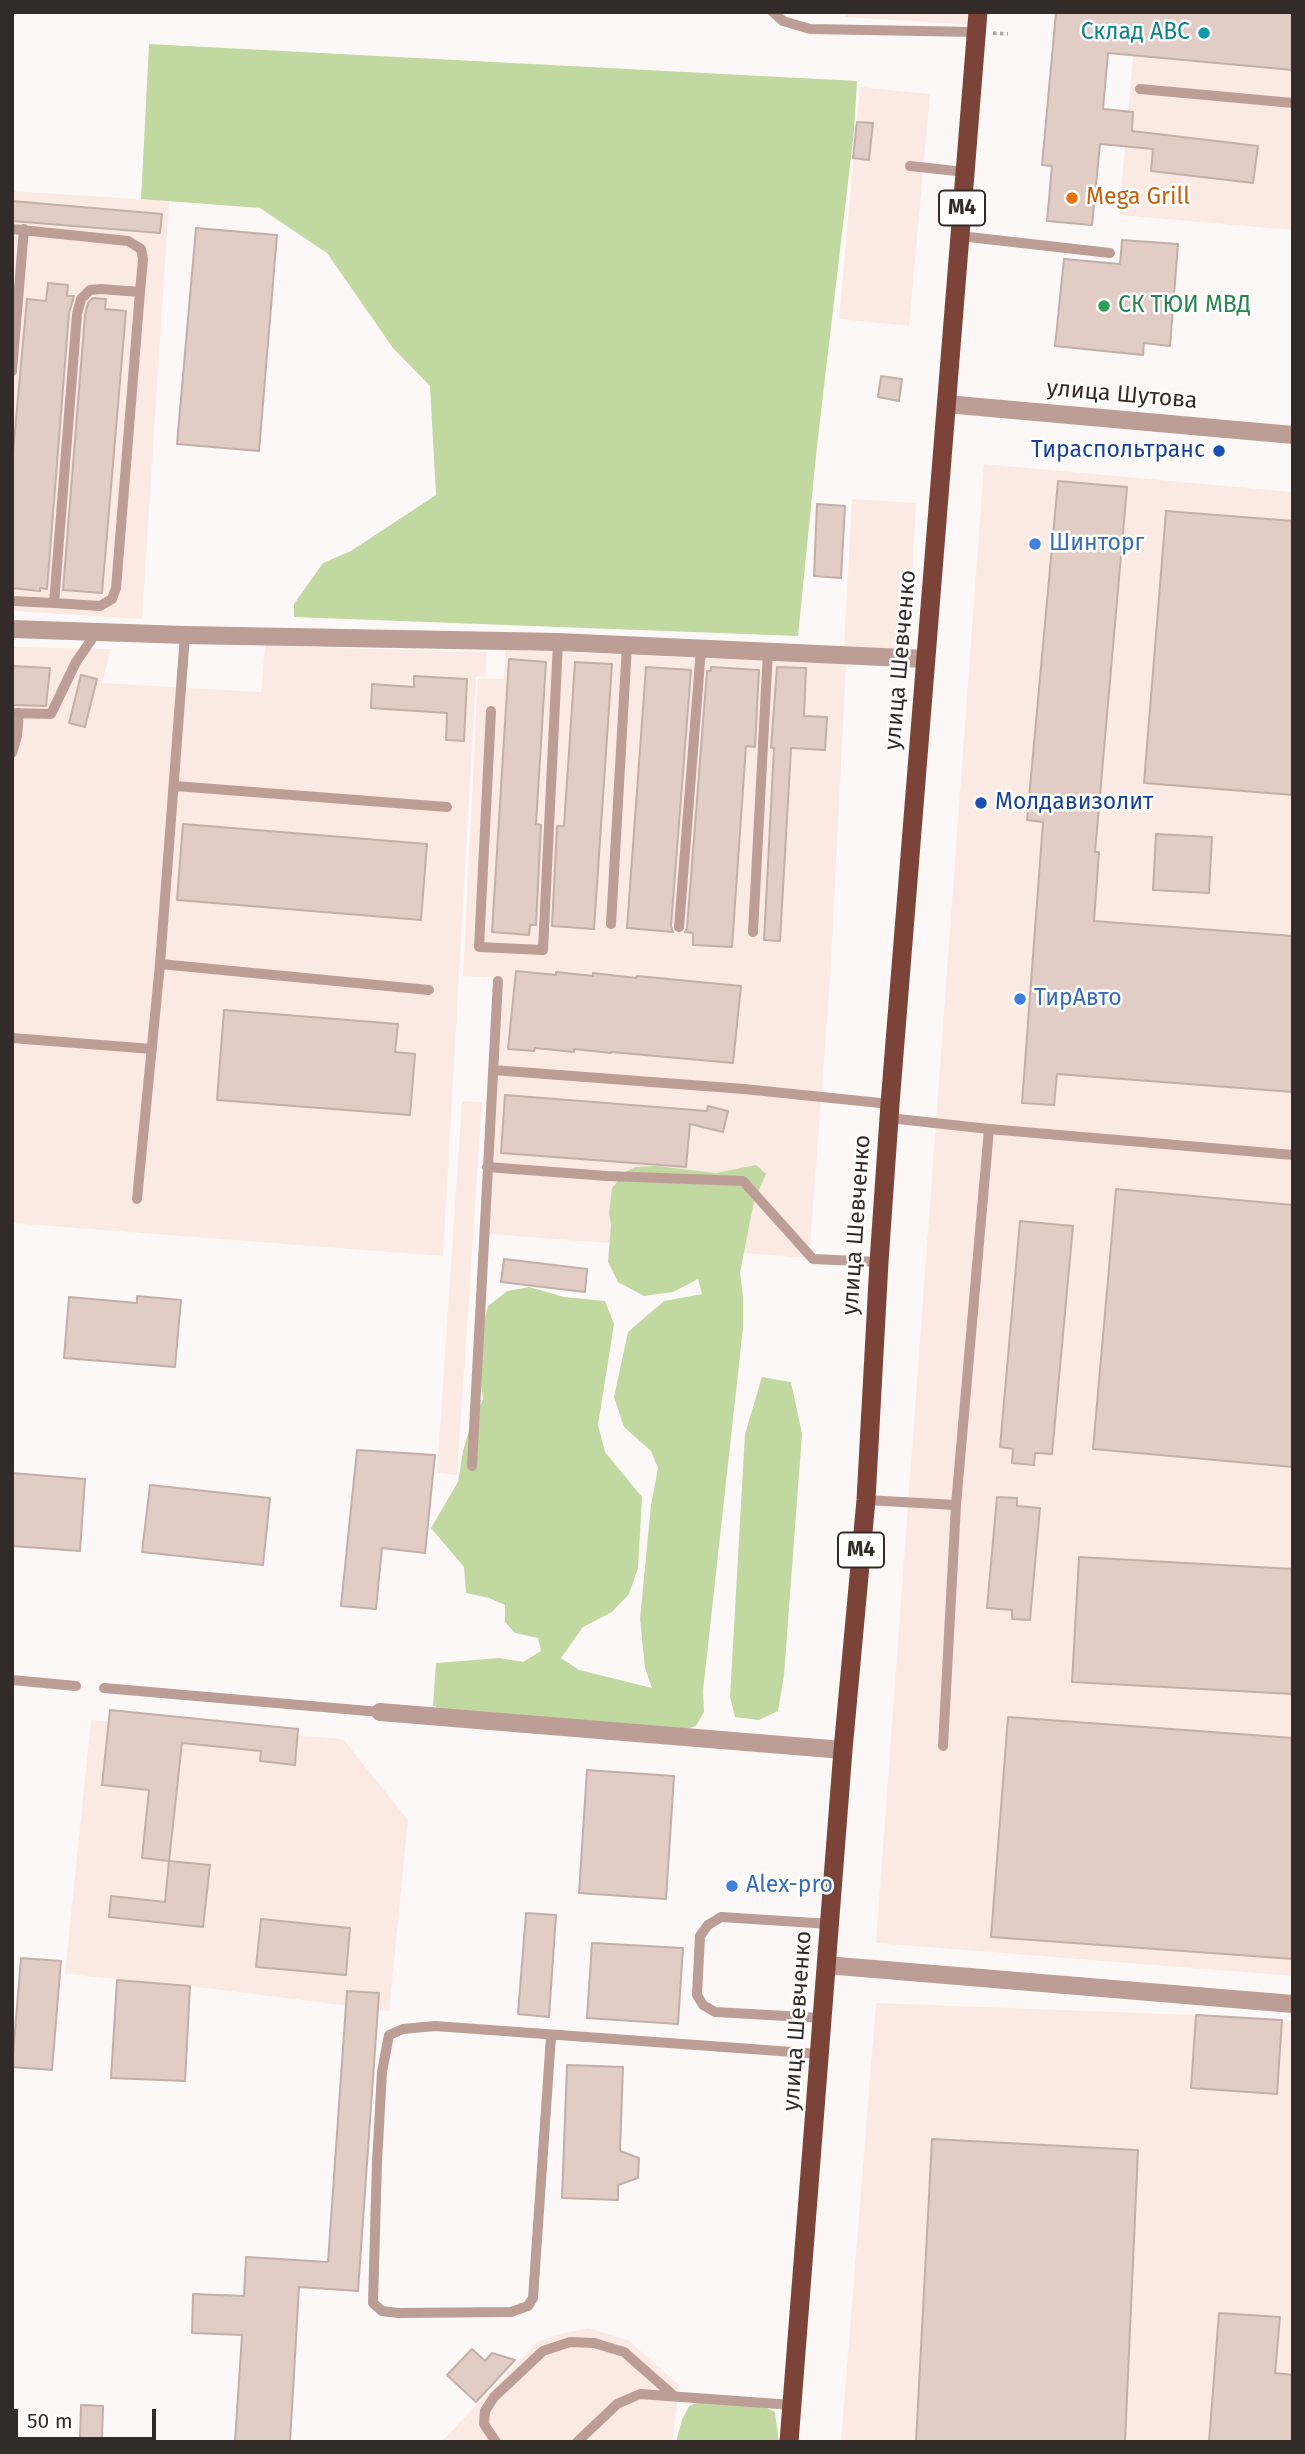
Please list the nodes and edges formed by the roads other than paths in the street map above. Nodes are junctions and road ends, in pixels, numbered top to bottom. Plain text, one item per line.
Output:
1 (773, 12) edge
2 (977, 22) edge
3 (1140, 89) dead end
4 (1293, 103) edge
5 (910, 166) dead end
6 (965, 172) junction
7 (18, 229) edge
8 (960, 236) junction
9 (1111, 253) dead end
10 (140, 292) junction
11 (12, 371) edge
12 (946, 404) junction
13 (1293, 435) edge
14 (12, 601) edge
15 (54, 603) junction
16 (12, 629) edge
17 (96, 633) junction
18 (185, 635) junction
19 (558, 642) junction
20 (627, 645) junction
21 (701, 649) junction
22 (768, 651) junction
23 (926, 659) junction
24 (491, 711) dead end
25 (16, 713) edge
26 (12, 752) edge
27 (175, 786) junction
28 (447, 807) dead end
29 (611, 924) dead end
30 (679, 927) dead end
31 (753, 932) dead end
32 (160, 964) junction
33 (498, 981) dead end
34 (429, 990) dead end
35 (12, 1038) edge
36 (152, 1049) junction
37 (493, 1070) junction
38 (889, 1111) junction
39 (989, 1129) junction
40 (1293, 1155) edge
41 (486, 1167) junction
42 (137, 1199) dead end
43 (878, 1262) junction
44 (472, 1466) dead end
45 (866, 1500) junction
46 (956, 1505) junction
47 (12, 1680) edge
48 (76, 1686) dead end
49 (104, 1688) dead end
50 (380, 1712) joint
51 (943, 1746) dead end
52 (843, 1750) junction
53 (830, 1924) junction
54 (826, 1965) junction
55 (1293, 2004) edge
56 (822, 2018) junction
57 (551, 2036) junction
58 (820, 2054) junction
59 (673, 2395) junction
60 (792, 2404) junction
61 (496, 2442) edge
62 (577, 2442) edge
63 (789, 2442) edge

1 - 2 lane
2 - 6 highway, улица Шевченко / M4
3 - 4 lane
5 - 6 lane
6 - 8 highway, улица Шевченко / M4
7 - 10 lane
7 - 11 lane
8 - 9 lane
8 - 12 highway, улица Шевченко / M4
10 - 15 lane
10 - 15 lane
12 - 13 street, улица Шутова
12 - 23 highway, улица Шевченко / M4
14 - 15 lane
16 - 17 street
17 - 18 street
17 - 25 lane
18 - 19 street
18 - 27 lane
19 - 20 street
19 - 24 lane
20 - 21 street
20 - 29 lane
21 - 22 street
21 - 30 lane
22 - 23 street
22 - 31 lane
23 - 38 highway, улица Шевченко / M4
25 - 26 lane
27 - 28 lane
27 - 32 lane
32 - 34 lane
32 - 36 lane
33 - 37 lane
35 - 36 lane
36 - 42 lane
37 - 38 lane
37 - 41 lane
38 - 39 lane
38 - 43 highway, улица Шевченко / M4
39 - 40 lane
39 - 46 lane
41 - 43 lane
41 - 44 lane
43 - 45 highway, улица Шевченко / M4
45 - 46 lane
45 - 52 highway, улица Шевченко / M4
46 - 51 lane
47 - 48 lane
49 - 50 lane
50 - 52 street
52 - 53 highway, улица Шевченко / M4
53 - 54 highway, улица Шевченко / M4
53 - 56 lane
54 - 55 street
54 - 56 highway, улица Шевченко / M4
56 - 58 highway, улица Шевченко / M4
57 - 57 lane
57 - 58 lane
58 - 60 highway, улица Шевченко / M4
59 - 60 lane
59 - 61 lane
59 - 62 lane
60 - 63 highway, улица Шевченко / M4

